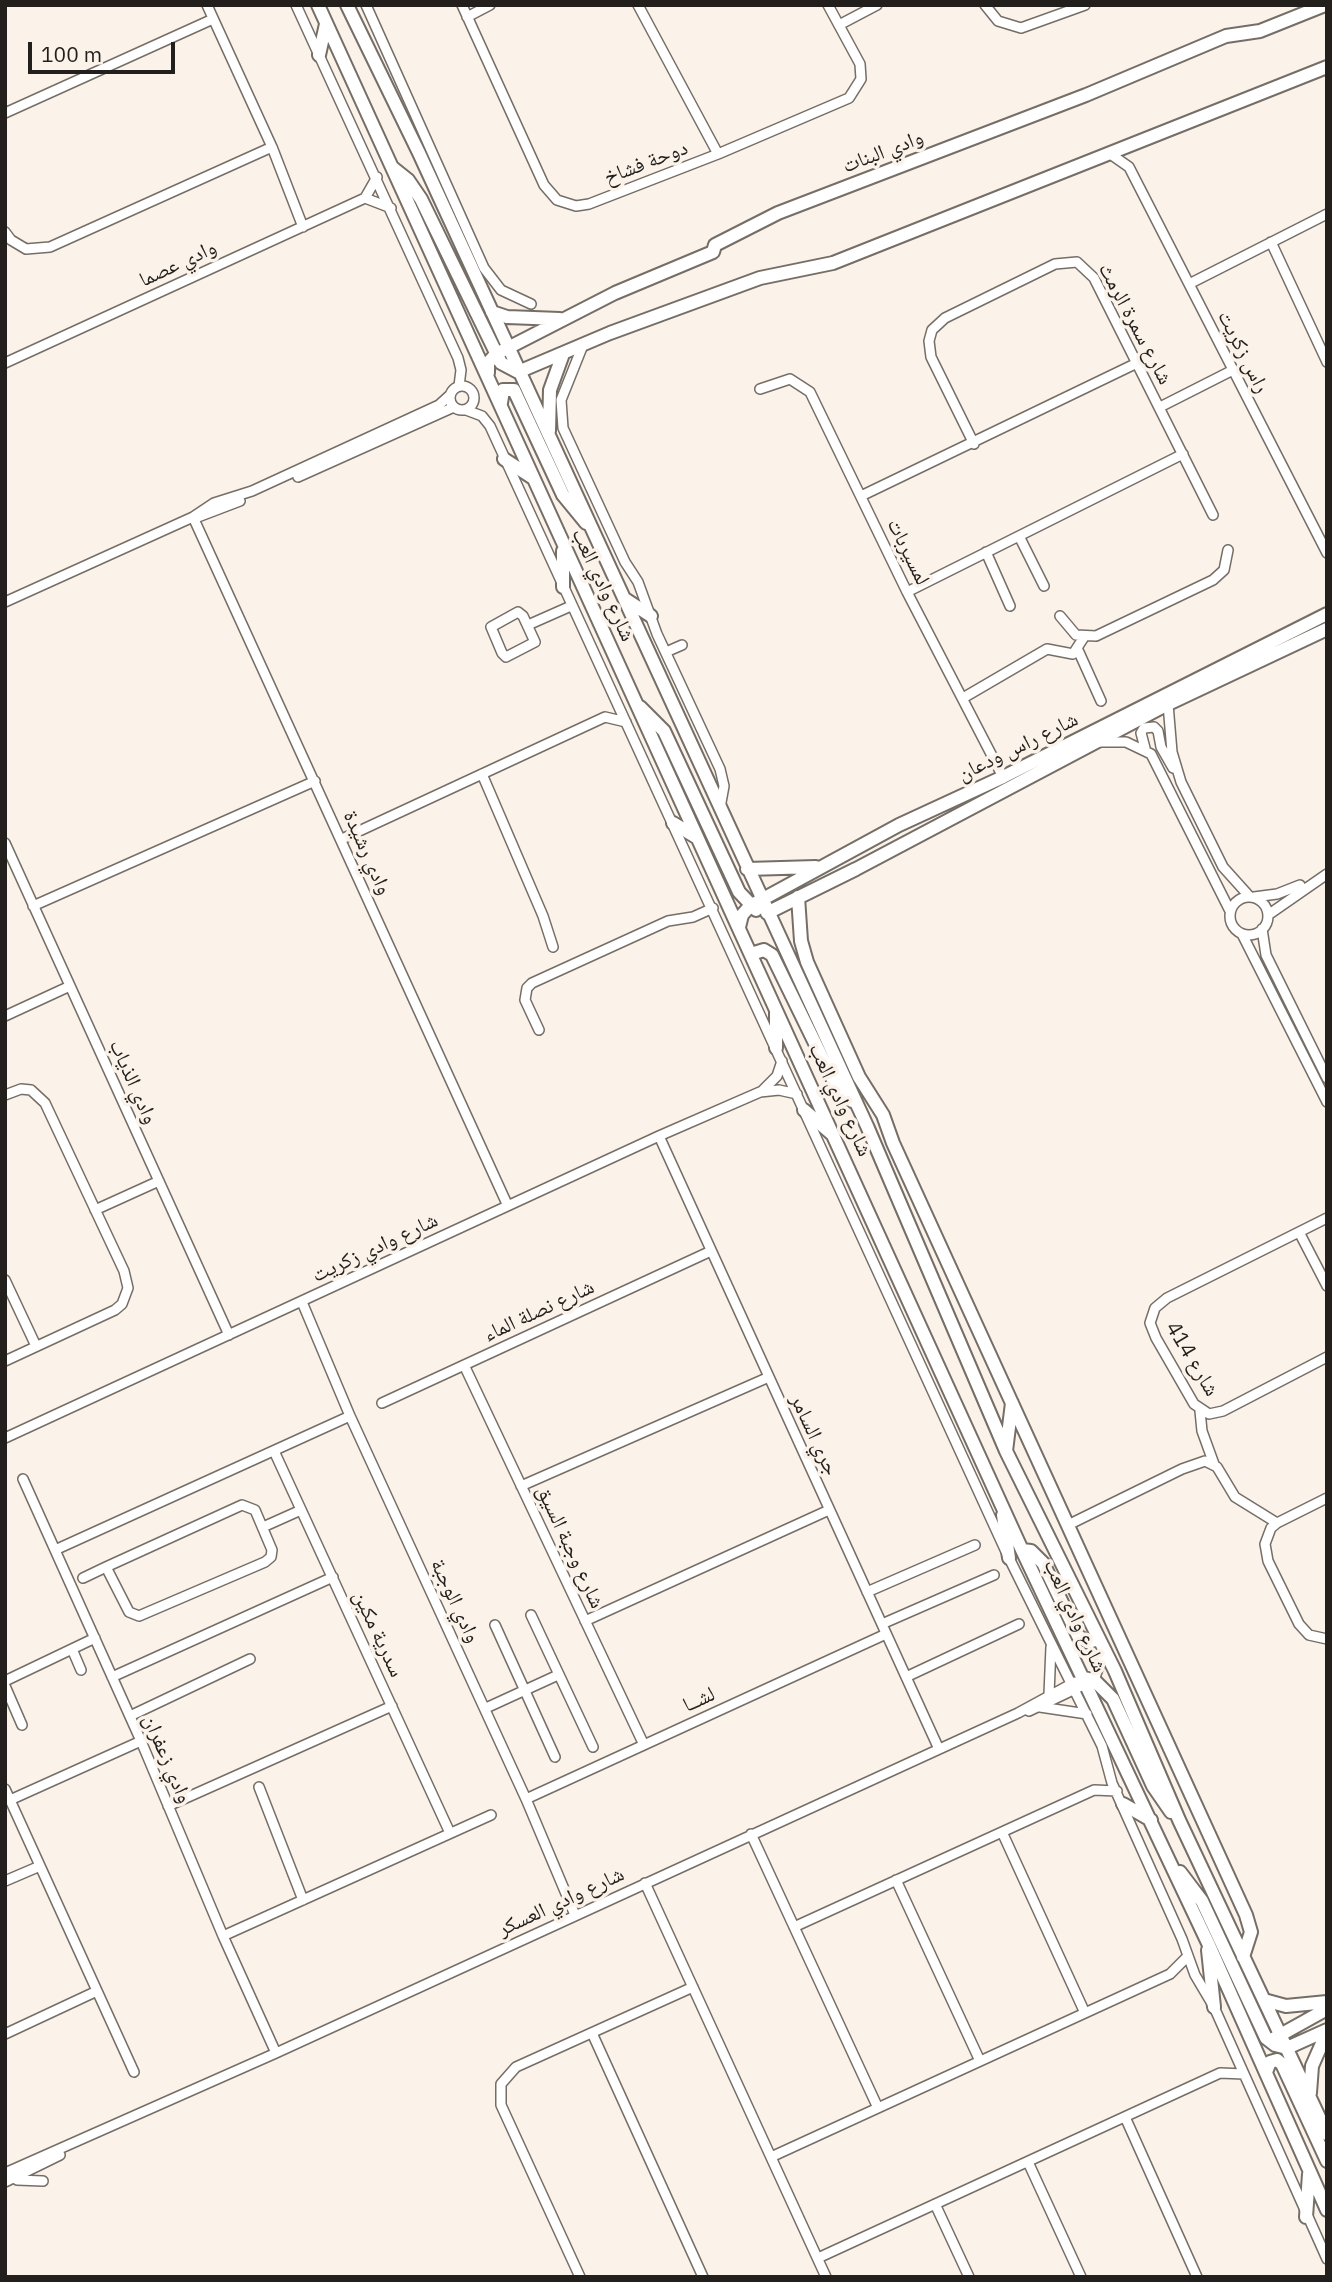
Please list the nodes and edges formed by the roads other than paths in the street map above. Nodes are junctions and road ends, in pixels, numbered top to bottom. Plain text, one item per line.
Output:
1 (207, 5) edge
2 (296, 5) edge
3 (318, 5) edge
4 (347, 5) edge
5 (366, 5) edge
6 (462, 5) edge
7 (490, 5) edge
8 (638, 5) edge
9 (828, 5) edge
10 (877, 5) edge
11 (985, 5) edge
12 (1084, 5) edge
13 (1325, 5) edge
14 (467, 17) junction
15 (213, 19) junction
16 (326, 24) junction
17 (839, 25) junction
18 (319, 55) junction
19 (1327, 67) edge
20 (5, 113) edge
21 (1133, 144) junction
22 (272, 147) junction
23 (1110, 153) junction
24 (718, 154) junction
25 (391, 167) junction
26 (1129, 167) junction
27 (377, 177) junction
28 (365, 198) junction
29 (391, 208) junction
30 (1327, 214) edge
31 (303, 227) junction
32 (5, 232) edge
33 (1271, 243) junction
34 (1189, 284) junction
35 (531, 303) dead end
36 (492, 312) junction
37 (560, 319) junction
38 (583, 345) junction
39 (508, 348) junction
40 (496, 354) junction
41 (563, 354) junction
42 (1327, 362) edge
43 (5, 363) edge
44 (1137, 363) junction
45 (1233, 370) junction
46 (518, 372) junction
47 (489, 378) junction
48 (459, 386) junction
49 (760, 389) dead end
50 (450, 395) junction
51 (501, 406) junction
52 (454, 407) junction
53 (1160, 407) junction
54 (466, 410) junction
55 (550, 439) junction
56 (974, 444) junction
57 (1183, 454) junction
58 (504, 459) junction
59 (534, 478) junction
60 (861, 496) junction
61 (1213, 515) dead end
62 (192, 517) junction
63 (592, 528) junction
64 (1019, 536) junction
65 (563, 544) junction
66 (1228, 550) dead end
67 (986, 552) junction
68 (1327, 553) edge
69 (1044, 586) dead end
70 (563, 587) junction
71 (907, 592) junction
72 (624, 599) junction
73 (5, 601) edge
74 (571, 606) junction
75 (1010, 606) dead end
76 (1327, 614) edge
77 (651, 616) junction
78 (1060, 616) dead end
79 (528, 625) junction
80 (1327, 629) edge
81 (1084, 637) junction
82 (682, 645) dead end
83 (1077, 650) junction
84 (666, 652) junction
85 (614, 697) junction
86 (963, 698) junction
87 (1101, 701) dead end
88 (1168, 704) junction
89 (638, 705) junction
90 (606, 717) junction
91 (626, 722) junction
92 (1091, 744) junction
93 (1145, 748) junction
94 (482, 774) junction
95 (1003, 777) junction
96 (315, 781) junction
97 (1181, 782) junction
98 (720, 810) junction
99 (673, 822) junction
100 (697, 838) junction
101 (342, 839) junction
102 (5, 843) edge
103 (824, 866) junction
104 (747, 869) junction
105 (1327, 874) edge
106 (1315, 880) junction
107 (1252, 897) junction
108 (798, 898) junction
109 (755, 903) junction
110 (33, 906) junction
111 (713, 908) junction
112 (1230, 911) junction
113 (766, 913) junction
114 (1268, 915) junction
115 (739, 927) junction
116 (1262, 929) junction
117 (1242, 934) junction
118 (553, 947) dead end
119 (784, 952) junction
120 (751, 954) junction
121 (811, 971) junction
122 (70, 986) junction
123 (776, 1008) junction
124 (5, 1016) edge
125 (540, 1030) dead end
126 (776, 1048) junction
127 (1322, 1060) edge
128 (782, 1061) junction
129 (1327, 1078) edge
130 (867, 1089) junction
131 (761, 1092) junction
132 (797, 1094) junction
133 (5, 1095) edge
134 (1327, 1101) edge
135 (855, 1103) junction
136 (804, 1110) junction
137 (867, 1126) junction
138 (659, 1136) junction
139 (835, 1136) junction
140 (159, 1181) junction
141 (507, 1204) junction
142 (95, 1210) junction
143 (1327, 1218) edge
144 (1299, 1232) junction
145 (711, 1251) junction
146 (5, 1280) edge
147 (1327, 1286) edge
148 (302, 1302) junction
149 (229, 1335) junction
150 (36, 1346) junction
151 (1327, 1357) edge
152 (5, 1361) edge
153 (464, 1365) junction
154 (769, 1377) junction
155 (382, 1403) dead end
156 (1012, 1403) junction
157 (1200, 1411) junction
158 (350, 1416) junction
159 (5, 1438) edge
160 (274, 1451) junction
161 (1006, 1451) junction
162 (1214, 1464) junction
163 (23, 1479) dead end
164 (521, 1486) junction
165 (1000, 1497) junction
166 (1327, 1498) edge
167 (301, 1510) junction
168 (830, 1510) junction
169 (1277, 1523) junction
170 (1068, 1525) junction
171 (262, 1527) junction
172 (975, 1545) dead end
173 (55, 1550) junction
174 (1022, 1550) junction
175 (1009, 1558) junction
176 (106, 1567) junction
177 (994, 1576) dead end
178 (333, 1577) junction
179 (83, 1578) dead end
180 (867, 1592) junction
181 (531, 1615) dead end
182 (585, 1621) junction
183 (882, 1624) junction
184 (1019, 1624) dead end
185 (495, 1625) dead end
186 (886, 1634) junction
187 (95, 1638) junction
188 (1050, 1639) junction
189 (1327, 1639) edge
190 (1102, 1644) junction
191 (72, 1649) junction
192 (250, 1660) dead end
193 (81, 1670) dead end
194 (558, 1675) junction
195 (113, 1677) junction
196 (906, 1677) junction
197 (5, 1681) edge
198 (1082, 1683) junction
199 (5, 1686) edge
200 (524, 1690) junction
201 (1049, 1694) junction
202 (391, 1706) junction
203 (1038, 1707) junction
204 (486, 1708) junction
205 (1017, 1713) junction
206 (1087, 1714) junction
207 (130, 1716) junction
208 (22, 1725) dead end
209 (141, 1741) junction
210 (644, 1745) junction
211 (593, 1747) dead end
212 (938, 1747) junction
213 (555, 1757) dead end
214 (1108, 1772) junction
215 (259, 1787) dead end
216 (5, 1789) edge
217 (1094, 1790) junction
218 (1117, 1791) junction
219 (526, 1798) junction
220 (10, 1800) junction
221 (1122, 1804) junction
222 (168, 1807) junction
223 (491, 1815) dead end
224 (1151, 1820) junction
225 (1179, 1820) junction
226 (1002, 1832) junction
227 (450, 1833) junction
228 (751, 1834) junction
229 (1172, 1864) junction
230 (40, 1866) junction
231 (5, 1881) edge
232 (896, 1881) junction
233 (645, 1883) junction
234 (303, 1900) junction
235 (575, 1915) junction
236 (794, 1927) junction
237 (223, 1936) junction
238 (1208, 1943) junction
239 (1188, 1956) junction
240 (1243, 1957) junction
241 (1170, 1974) junction
242 (1195, 1976) junction
243 (693, 1987) junction
244 (97, 1991) junction
245 (1264, 2000) junction
246 (1327, 2002) edge
247 (1214, 2007) junction
248 (1327, 2009) edge
249 (1085, 2013) junction
250 (1327, 2031) edge
251 (592, 2033) junction
252 (5, 2034) edge
253 (1275, 2038) junction
254 (1287, 2048) junction
255 (1234, 2051) junction
256 (276, 2053) junction
257 (1260, 2059) junction
258 (980, 2062) junction
259 (134, 2072) dead end
260 (1220, 2073) junction
261 (1266, 2073) junction
262 (1244, 2074) junction
263 (1310, 2097) junction
264 (878, 2108) junction
265 (1125, 2117) junction
266 (1323, 2118) edge
267 (119, 2122) junction
268 (1327, 2134) edge
269 (771, 2157) junction
270 (1028, 2161) junction
271 (1327, 2161) edge
272 (5, 2174) edge
273 (1309, 2174) junction
274 (43, 2181) dead end
275 (5, 2182) edge
276 (936, 2204) junction
277 (1327, 2210) edge
278 (1306, 2217) junction
279 (818, 2258) junction
280 (1327, 2259) edge
281 (580, 2277) edge
282 (703, 2277) edge
283 (826, 2277) edge
284 (970, 2277) edge
285 (1081, 2277) edge
286 (1197, 2277) edge

1 - 15 street
2 - 18 street
3 - 16 street, شارع وادي العب
4 - 36 street, شارع وادي العب
5 - 35 street
6 - 14 street, دوحة فشاخ
7 - 14 street
8 - 24 street
9 - 17 street, دوحة فشاخ
10 - 17 street
11 - 12 street
13 - 37 street, وادي البنات
14 - 24 street, دوحة فشاخ
15 - 20 street
15 - 22 street
16 - 18 street
16 - 25 street, شارع وادي العب
17 - 24 street, دوحة فشاخ
18 - 27 street
19 - 21 street
21 - 23 street
21 - 26 street
22 - 31 street
22 - 32 street
23 - 26 street, راس زكريت
23 - 38 street
25 - 40 street
25 - 47 street, شارع وادي العب
26 - 34 street, راس زكريت
27 - 28 street
27 - 29 street
28 - 29 street
28 - 31 street, وادي عصما
29 - 48 street
30 - 33 street
31 - 43 street, وادي عصما
33 - 34 street
33 - 42 street
34 - 45 street, راس زكريت
36 - 37 street
36 - 39 street, شارع وادي العب
37 - 39 street, وادي البنات
38 - 41 street
38 - 77 street
39 - 40 street, وادي البنات
39 - 46 street, شارع وادي العب
40 - 46 street
40 - 47 street
41 - 46 street
41 - 55 street
44 - 53 street, شارع سمرة الرمث
44 - 56 street
44 - 56 street, شارع سمرة الرمث
45 - 53 street
45 - 68 street, راس زكريت
46 - 55 street, شارع وادي العب
47 - 51 street, شارع وادي العب
48 - 50 street
48 - 54 street
49 - 60 street, لمسيربات
50 - 52 street
50 - 62 street
51 - 59 street, شارع وادي العب
51 - 63 street
52 - 54 street
52 - 62 street
53 - 57 street, شارع سمرة الرمث
54 - 58 street
55 - 63 street, شارع وادي العب
56 - 60 street
57 - 61 street, شارع سمرة الرمث
57 - 64 street
58 - 59 street
58 - 70 street
59 - 65 street, شارع وادي العب
60 - 71 street, لمسيربات
62 - 73 street
62 - 96 street, وادي رشيدة
63 - 72 street, شارع وادي العب
64 - 67 street
64 - 69 street
65 - 70 street
65 - 89 street, شارع وادي العب
66 - 81 street
67 - 71 street
67 - 75 street
70 - 74 street
71 - 86 street, لمسيربات
72 - 77 street
72 - 98 street, شارع وادي العب
74 - 79 street
74 - 85 street
76 - 95 street, شارع راس ودعان
77 - 84 street
78 - 81 street
79 - 79 street
80 - 88 street, شارع راس ودعان
81 - 83 street
82 - 84 street
83 - 86 street
83 - 87 street
84 - 98 street
85 - 90 street
85 - 91 street
86 - 95 street, لمسيربات
88 - 92 street, شارع راس ودعان
88 - 97 street
89 - 100 street, شارع وادي العب
89 - 109 street
90 - 91 street
90 - 94 street
91 - 99 street
92 - 93 street
92 - 108 street, شارع راس ودعان
93 - 97 street
93 - 112 street
94 - 101 street
94 - 118 street
95 - 103 street, شارع راس ودعان
96 - 101 street, وادي رشيدة
96 - 110 street
97 - 107 street
98 - 104 street, شارع وادي العب
99 - 100 street
99 - 111 street
100 - 115 street, شارع وادي العب
101 - 141 street, وادي رشيدة
102 - 110 street, وادي الذياب
103 - 104 street
103 - 109 street, شارع راس ودعان
104 - 109 street, شارع وادي العب
105 - 106 street
106 - 107 street
106 - 114 street
107 - 112 street
107 - 114 street
108 - 113 street, شارع راس ودعان
108 - 121 street, شارع وادي العب
109 - 113 street
109 - 115 street
110 - 122 street, وادي الذياب
111 - 125 street
111 - 126 street
112 - 117 street
113 - 119 street, شارع وادي العب
114 - 116 street
115 - 120 street, شارع وادي العب
116 - 117 street
116 - 127 street
117 - 134 street
119 - 121 street
119 - 135 street, شارع وادي العب
120 - 123 street, شارع وادي العب
120 - 135 street
121 - 130 street, شارع وادي العب
122 - 124 street
122 - 140 street, وادي الذياب
123 - 126 street
123 - 139 street, شارع وادي العب
126 - 128 street
127 - 129 street
128 - 131 street
128 - 132 street
130 - 137 street
130 - 156 street, شارع وادي العب
131 - 132 street, شارع وادي زكريت
131 - 138 street, شارع وادي زكريت
132 - 136 street
133 - 142 street
135 - 137 street, شارع وادي العب
136 - 139 street
136 - 175 street
137 - 161 street, شارع وادي العب
138 - 141 street, شارع وادي زكريت
138 - 145 street, جري السامر
139 - 165 street, شارع وادي العب
140 - 142 street
140 - 149 street, وادي الذياب
141 - 148 street, شارع وادي زكريت
142 - 150 street
143 - 144 street, شارع 414
144 - 147 street
144 - 157 street, شارع 414
145 - 153 street, شارع نصلة الماء
145 - 154 street, جري السامر
146 - 150 street
148 - 149 street, شارع وادي زكريت
148 - 158 street, وادي الوجبة
149 - 159 street, شارع وادي زكريت
150 - 152 street
151 - 157 street, شارع 414
153 - 155 street, شارع نصلة الماء
153 - 164 street, شارع وجبة السيق
154 - 164 street
154 - 168 street, جري السامر
156 - 161 street
156 - 170 street, شارع وادي العب
157 - 162 street
158 - 160 street
158 - 204 street, وادي الوجبة
160 - 167 street, سدرية مكين
160 - 173 street
161 - 190 street, شارع وادي العب
162 - 169 street
162 - 170 street
163 - 173 street, وادي زعفران
164 - 182 street, شارع وجبة السيق
165 - 174 street, شارع وادي العب
165 - 175 street
166 - 169 street
167 - 171 street
167 - 178 street, سدرية مكين
168 - 180 street, جري السامر
168 - 182 street
169 - 189 street
170 - 240 street, شارع وادي العب
171 - 176 street
171 - 176 street
172 - 180 street
173 - 187 street, وادي زعفران
174 - 190 street
174 - 198 street, شارع وادي العب
175 - 188 street
176 - 179 street
177 - 183 street
178 - 195 street
178 - 202 street, سدرية مكين
180 - 183 street, جري السامر
181 - 194 street
182 - 210 street, شارع وجبة السيق
183 - 186 street, جري السامر
184 - 196 street
185 - 200 street
186 - 196 street, جري السامر
186 - 210 street, لشــا
187 - 191 street
187 - 195 street, وادي زعفران
188 - 198 street
188 - 201 street
190 - 198 street
190 - 225 street, شارع وادي العب
191 - 193 street
191 - 197 street
192 - 207 street
194 - 200 street
194 - 211 street
195 - 207 street, وادي زعفران
196 - 212 street, جري السامر
198 - 201 street, شارع وادي العسكر
198 - 203 street, شارع وادي العسكر
198 - 206 street
198 - 224 street, شارع وادي العب
198 - 225 street
199 - 208 street
200 - 204 street
200 - 213 street
201 - 205 street, شارع وادي العسكر
202 - 222 street
202 - 227 street, سدرية مكين
203 - 205 street, شارع وادي العسكر
203 - 206 street
204 - 219 street, وادي الوجبة
205 - 212 street, شارع وادي العسكر
206 - 214 street
207 - 209 street, وادي زعفران
209 - 220 street
209 - 222 street, وادي زعفران
210 - 219 street, لشــا
212 - 228 street, شارع وادي العسكر
214 - 217 street
214 - 218 street
215 - 234 street
216 - 220 street
217 - 218 street
217 - 226 street
218 - 221 street
219 - 235 street, وادي الوجبة
220 - 230 street
221 - 224 street
221 - 239 street
222 - 237 street, وادي زعفران
223 - 227 street
224 - 229 street, شارع وادي العب
225 - 240 street, شارع وادي العب
226 - 232 street
226 - 249 street
227 - 234 street
228 - 233 street, شارع وادي العسكر
228 - 236 street
229 - 238 street, شارع وادي العب
229 - 253 street
230 - 231 street
230 - 244 street
232 - 236 street
232 - 258 street
233 - 235 street, شارع وادي العسكر
233 - 243 street
234 - 237 street
235 - 256 street, شارع وادي العسكر
236 - 264 street
237 - 256 street, وادي زعفران
238 - 247 street
238 - 257 street, شارع وادي العب
239 - 241 street
239 - 242 street
240 - 245 street, شارع وادي العب
241 - 242 street
241 - 249 street
242 - 247 street
243 - 251 street
243 - 269 street
244 - 252 street
244 - 259 street
245 - 246 street
245 - 253 street, شارع وادي العب
247 - 255 street
248 - 253 street
249 - 258 street
250 - 254 street
250 - 263 street
251 - 281 street
251 - 282 street
253 - 254 street
253 - 257 street
254 - 263 street
255 - 260 street
255 - 262 street
256 - 267 street, شارع وادي العسكر
257 - 261 street, شارع وادي العب
258 - 264 street
260 - 262 street
260 - 265 street
261 - 271 street
261 - 273 street, شارع وادي العب
262 - 278 street
263 - 266 street
264 - 269 street
265 - 270 street
265 - 286 street
266 - 268 street
267 - 272 street, شارع وادي العسكر
267 - 275 street, شارع وادي العسكر
269 - 279 street
270 - 276 street
270 - 285 street
273 - 277 street, شارع وادي العب
273 - 278 street
274 - 275 street
276 - 279 street
276 - 284 street
278 - 280 street
279 - 283 street

